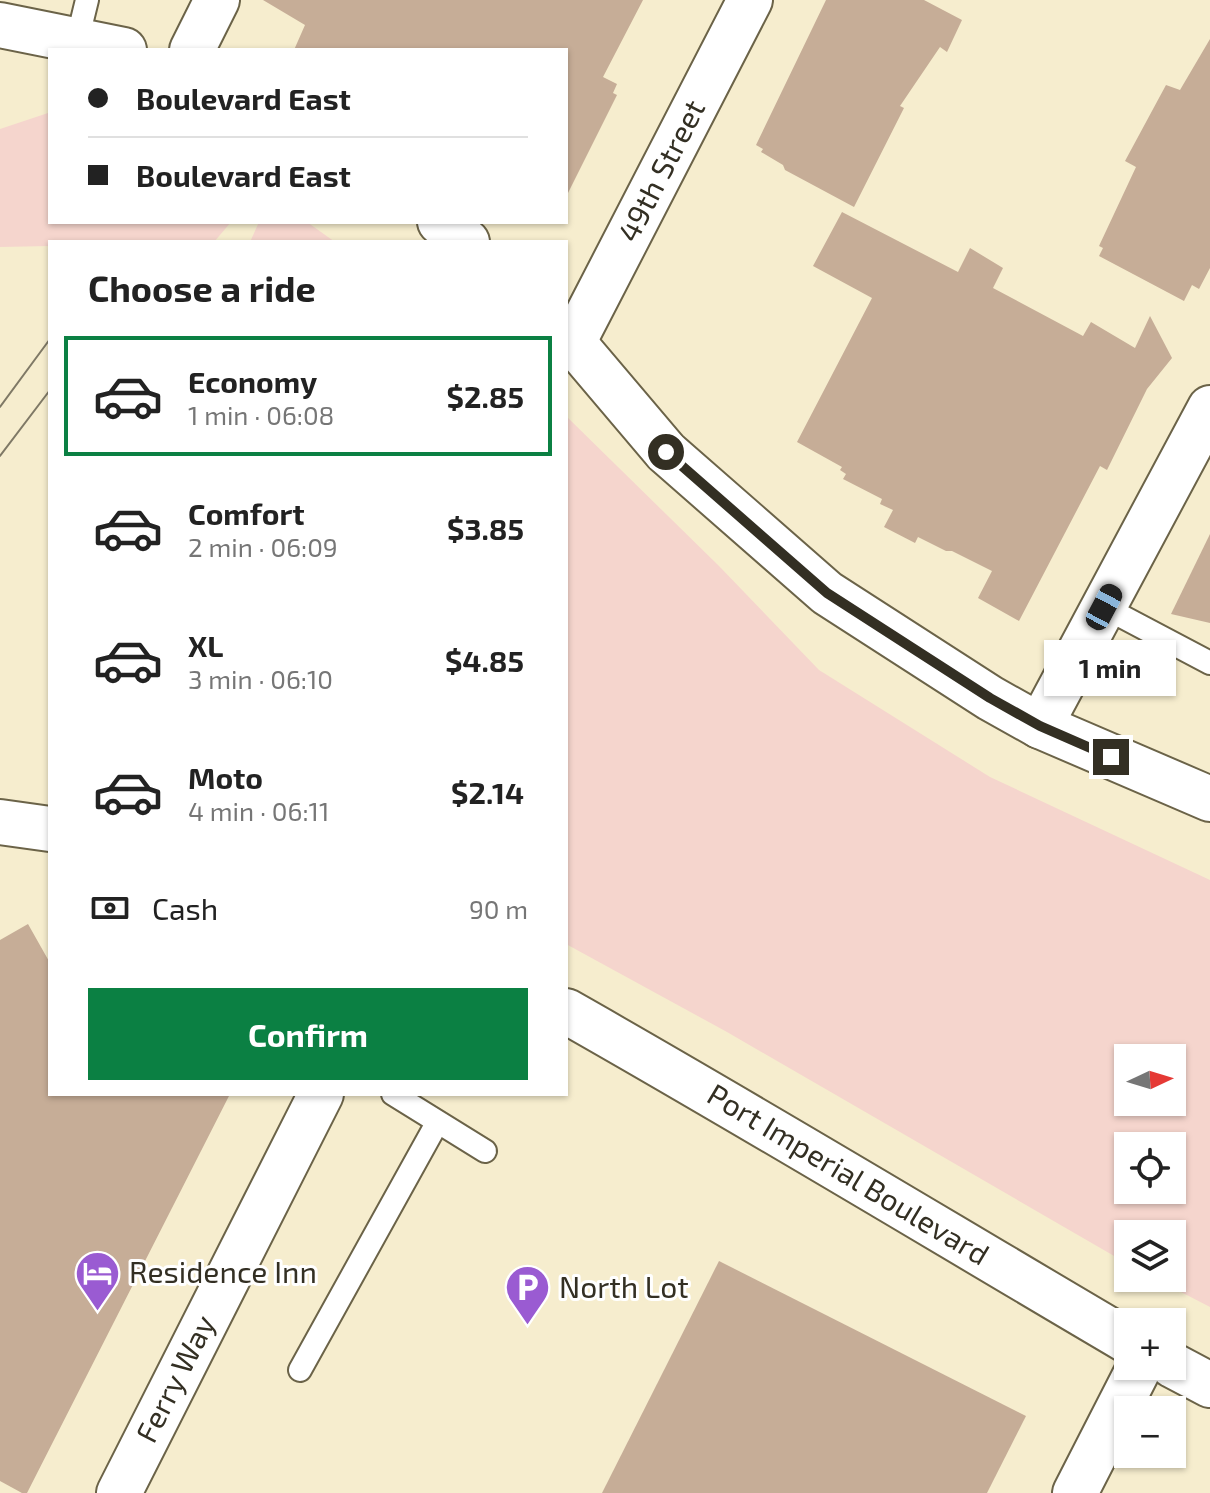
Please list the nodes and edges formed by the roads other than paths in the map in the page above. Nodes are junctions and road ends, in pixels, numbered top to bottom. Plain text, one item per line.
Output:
1 (217, 0) edge
2 (750, 0) edge
3 (82, 20) edge
4 (0, 25) edge
5 (121, 48) edge
6 (193, 48) edge
7 (443, 224) edge
8 (464, 240) edge
9 (570, 338) edge
10 (1204, 435) edge
11 (1104, 607) junction
12 (1210, 663) edge
13 (1040, 726) junction
14 (1210, 799) edge
15 (0, 822) edge
16 (48, 829) edge
17 (568, 1012) edge
18 (320, 1096) edge
19 (396, 1096) edge
20 (437, 1123) junction
21 (485, 1151) dead end
22 (1114, 1333) edge
23 (300, 1370) dead end
24 (1186, 1372) edge
25 (1133, 1380) edge
26 (1210, 1385) edge
27 (119, 1493) edge
28 (1075, 1493) edge

1 - 6 main road
2 - 9 main road, 49th Street
3 - 4 main road
3 - 5 main road
7 - 8 main road
9 - 13 main road
10 - 11 main road
11 - 12 lane
11 - 13 main road
13 - 14 main road
15 - 16 main road
17 - 22 main road, Port Imperial Boulevard
18 - 27 main road, Ferry Way
19 - 20 lane
20 - 21 lane
20 - 23 lane
24 - 26 main road
25 - 28 main road

